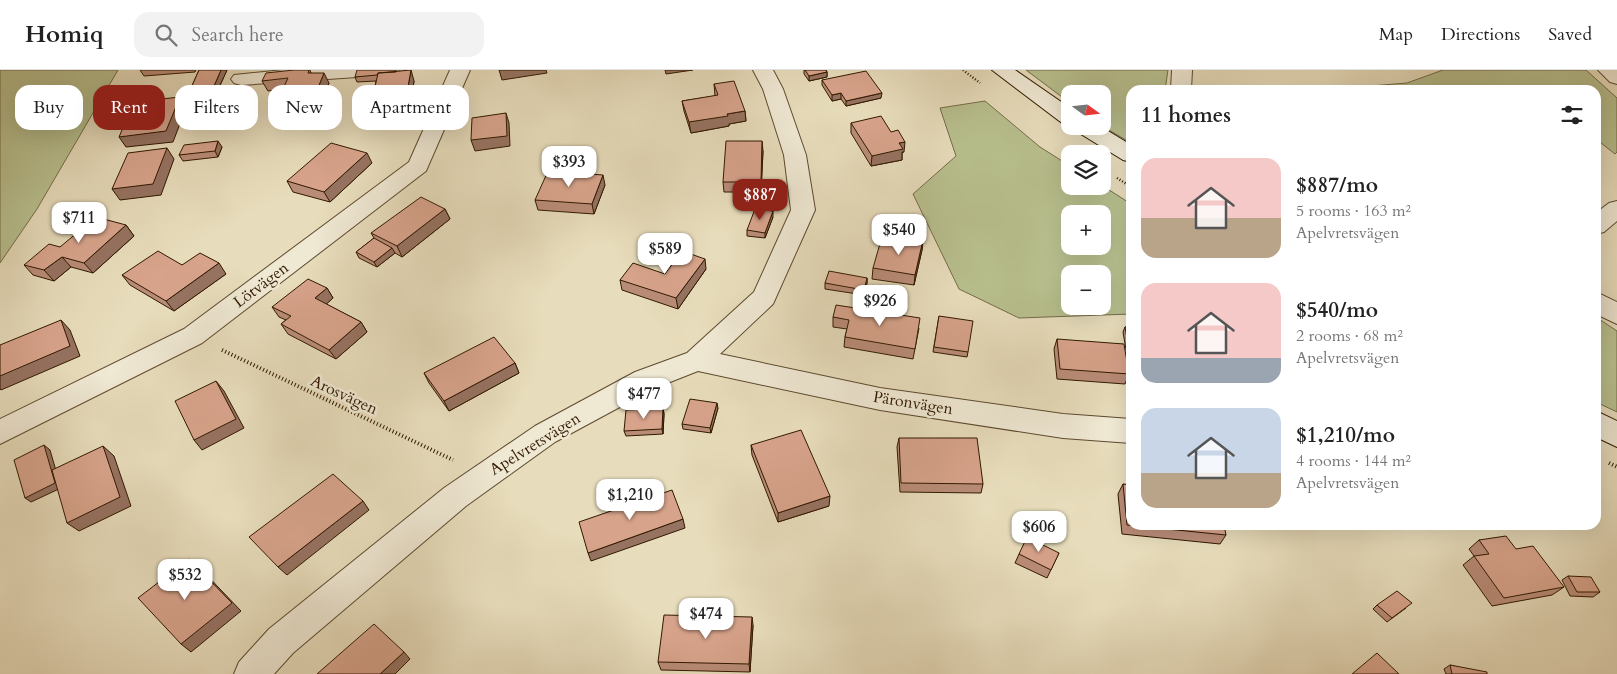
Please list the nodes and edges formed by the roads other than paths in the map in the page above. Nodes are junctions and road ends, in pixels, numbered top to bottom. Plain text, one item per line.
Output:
1 (372, 70) edge
2 (460, 70) edge
3 (763, 70) edge
4 (1002, 70) edge
5 (1182, 70) edge
6 (1608, 70) edge
7 (241, 78) dead end
8 (1617, 78) edge
9 (1181, 85) edge
10 (1061, 112) edge
11 (1099, 135) edge
12 (1126, 152) edge
13 (1617, 209) edge
14 (1601, 222) edge
15 (1601, 304) edge
16 (1617, 314) edge
17 (697, 360) junction
18 (1601, 426) edge
19 (1126, 431) edge
20 (0, 432) edge
21 (1617, 435) edge
22 (251, 674) edge

1 - 7 street
2 - 20 street, Lötvägen
3 - 17 street, Apelvretsvägen
4 - 10 street
5 - 9 street
6 - 8 street
11 - 12 street
13 - 14 street
15 - 16 street
17 - 19 street, Päronvägen
17 - 22 street, Apelvretsvägen
18 - 21 street

